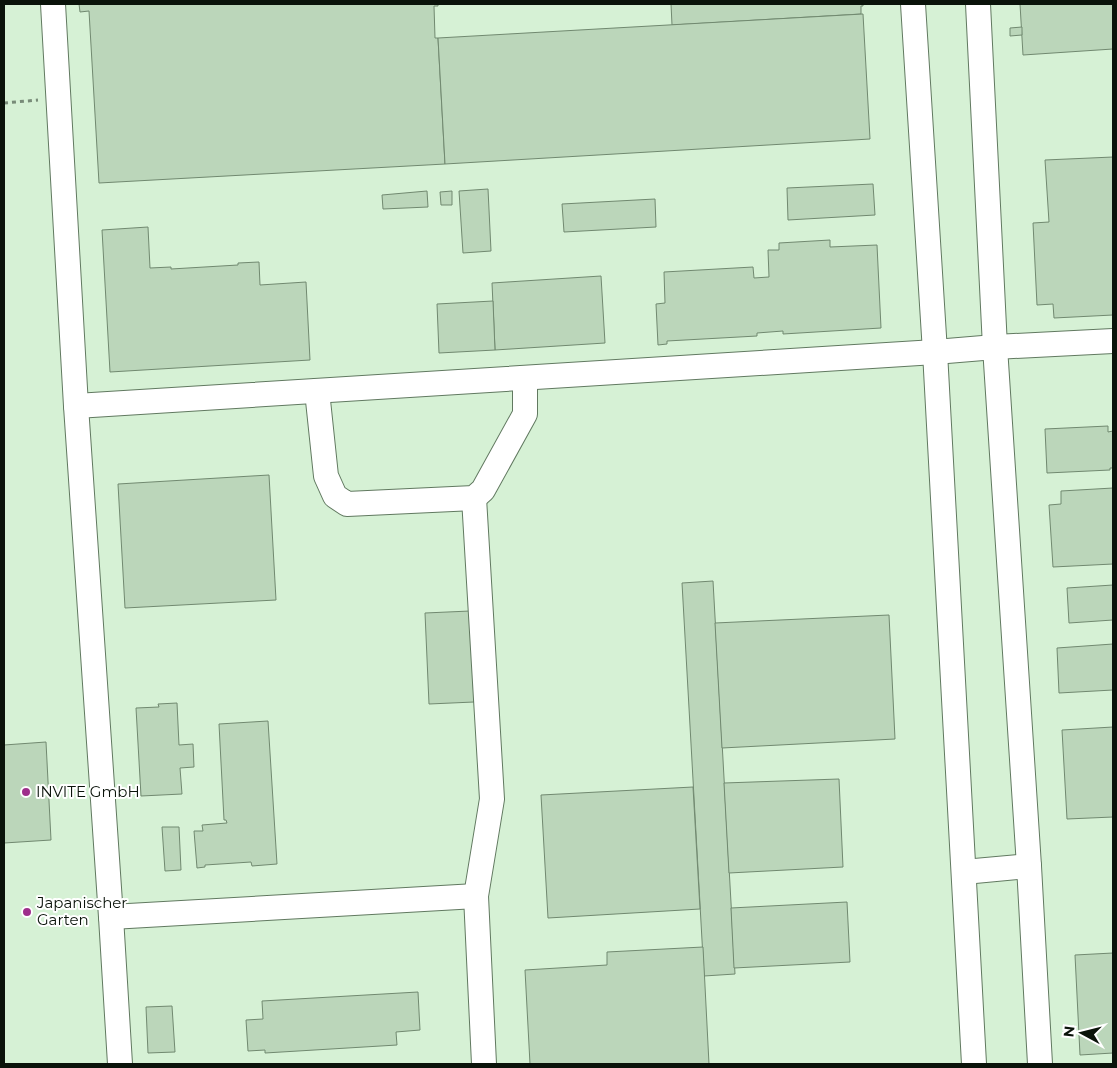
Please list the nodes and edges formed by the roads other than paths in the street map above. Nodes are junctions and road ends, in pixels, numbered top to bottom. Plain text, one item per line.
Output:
1 (53, 4) edge
2 (913, 4) edge
3 (978, 4) edge
4 (1113, 341) edge
5 (995, 346) junction
6 (936, 352) junction
7 (525, 378) junction
8 (317, 391) junction
9 (76, 406) junction
10 (474, 498) junction
11 (1029, 866) junction
12 (964, 872) junction
13 (476, 896) junction
14 (111, 917) junction
15 (120, 1064) edge
16 (484, 1064) edge
17 (974, 1064) edge
18 (1040, 1064) edge

1 - 9 lane
2 - 6 lane
3 - 5 lane
4 - 5 lane
5 - 6 lane
5 - 11 lane
6 - 7 lane
6 - 12 lane
7 - 8 lane
7 - 10 lane
8 - 9 lane
8 - 10 lane
9 - 14 lane
10 - 13 lane
11 - 12 lane
11 - 18 lane
12 - 17 lane
13 - 14 lane
13 - 16 lane
14 - 15 lane

